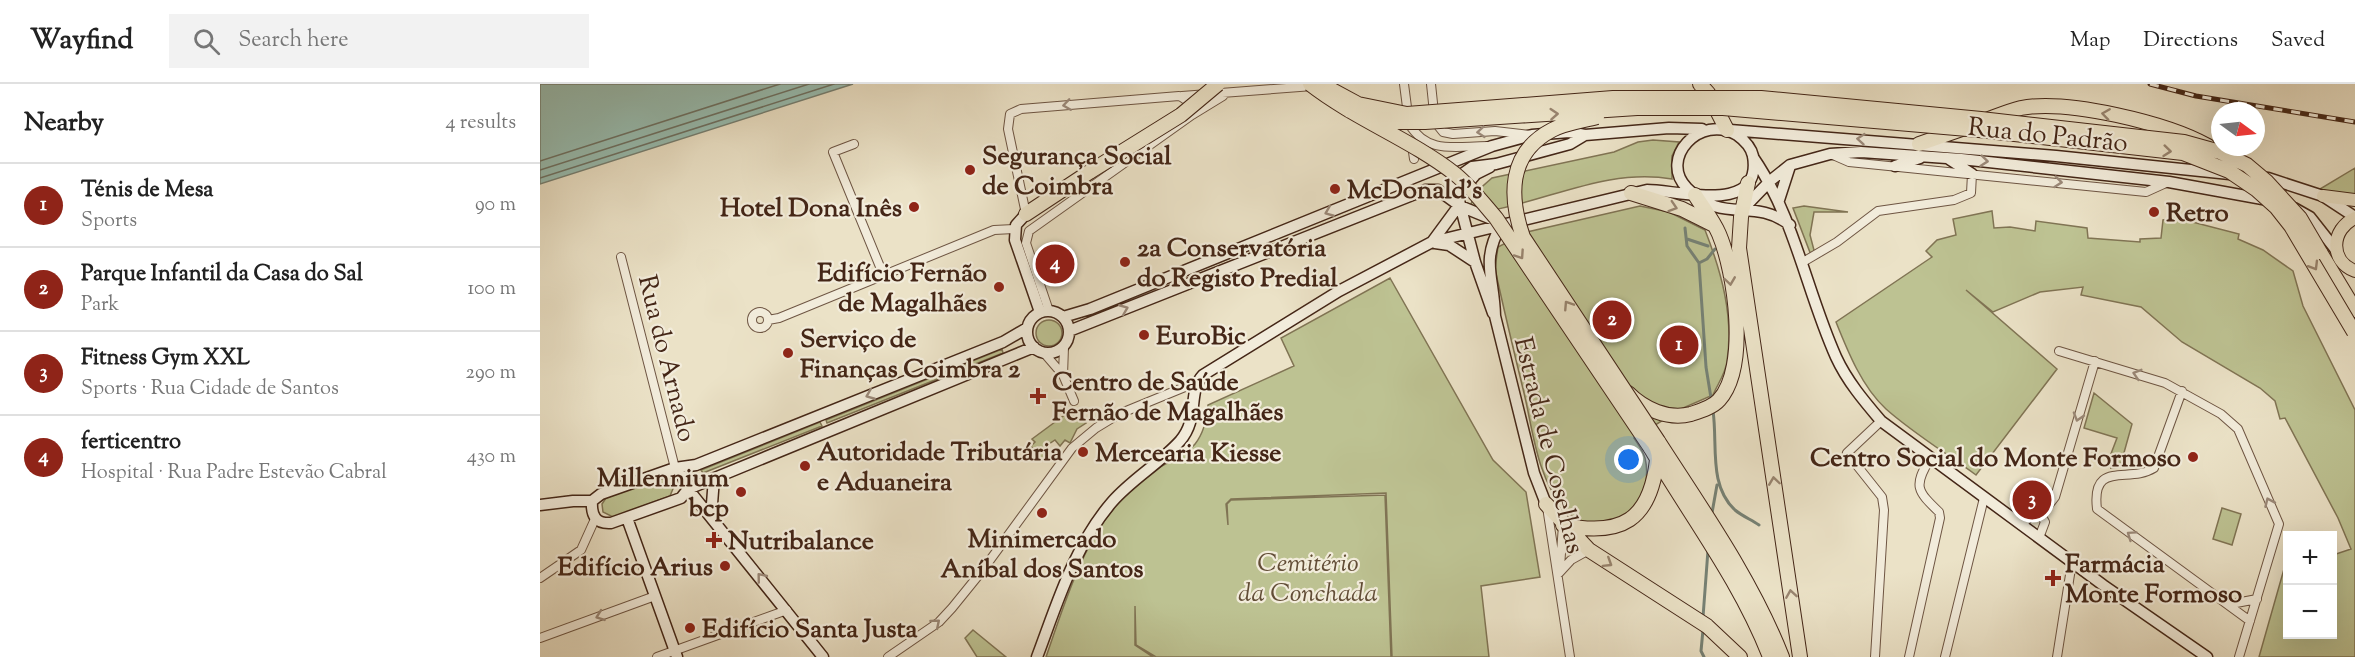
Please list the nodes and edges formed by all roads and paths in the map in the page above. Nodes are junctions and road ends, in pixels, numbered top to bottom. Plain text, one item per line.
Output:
1 (1310, 84) edge
2 (1321, 84) edge
3 (1336, 84) edge
4 (1404, 84) edge
5 (1431, 84) edge
6 (1274, 87) edge
7 (1706, 87) edge
8 (1224, 88) edge
9 (1179, 96) junction
10 (1637, 108) junction
11 (1350, 111) junction
12 (1192, 115) junction
13 (1921, 122) dead end
14 (1409, 124) junction
15 (1706, 129) junction
16 (1727, 130) junction
17 (1532, 135) junction
18 (1585, 135) junction
19 (1424, 142) junction
20 (854, 144) dead end
21 (1492, 146) junction
22 (2211, 147) edge
23 (1917, 148) junction
24 (2211, 150) edge
25 (1830, 154) junction
26 (1753, 156) junction
27 (2228, 156) edge
28 (1947, 158) junction
29 (1790, 165) junction
30 (1895, 166) junction
31 (1972, 174) junction
32 (1770, 181) junction
33 (2169, 182) junction
34 (1748, 183) junction
35 (1630, 193) junction
36 (1695, 195) junction
37 (2323, 196) junction
38 (1779, 200) junction
39 (2355, 200) edge
40 (1460, 206) junction
41 (1742, 210) junction
42 (1026, 214) junction
43 (2355, 218) edge
44 (1502, 223) junction
45 (1714, 225) junction
46 (1790, 225) junction
47 (1014, 229) junction
48 (1467, 234) junction
49 (1432, 242) junction
50 (2336, 250) junction
51 (621, 257) dead end
52 (1475, 262) junction
53 (1803, 262) junction
54 (2355, 271) edge
55 (882, 274) junction
56 (2355, 310) edge
57 (1044, 312) junction
58 (1495, 316) junction
59 (1063, 317) junction
60 (768, 320) dead end
61 (1027, 328) junction
62 (1069, 331) junction
63 (2354, 333) edge
64 (1034, 347) junction
65 (1064, 347) junction
66 (2059, 351) dead end
67 (1044, 353) junction
68 (2095, 361) junction
69 (1063, 375) junction
70 (1197, 382) junction
71 (1623, 389) junction
72 (2182, 391) junction
73 (1074, 401) dead end
74 (1881, 421) junction
75 (1654, 444) junction
76 (1930, 459) junction
77 (1658, 460) junction
78 (677, 468) junction
79 (714, 478) junction
80 (688, 489) junction
81 (1984, 498) junction
82 (592, 501) junction
83 (1546, 504) junction
84 (540, 505) edge
85 (2041, 515) junction
86 (627, 518) junction
87 (595, 519) junction
88 (715, 519) junction
89 (1563, 525) junction
90 (2021, 525) junction
91 (2039, 538) junction
92 (1589, 550) junction
93 (2072, 562) junction
94 (1558, 574) junction
95 (540, 578) edge
96 (655, 596) junction
97 (2257, 599) junction
98 (2231, 604) junction
99 (787, 610) junction
100 (2250, 621) junction
101 (540, 638) edge
102 (675, 654) edge
103 (657, 657) edge
104 (823, 657) edge
105 (888, 657) edge
106 (1036, 657) edge
107 (1570, 657) edge
108 (1740, 657) edge
109 (1770, 657) edge
110 (1782, 657) edge
111 (1800, 657) edge
112 (1875, 657) edge
113 (1908, 657) edge
114 (1945, 657) edge
115 (2057, 657) edge
116 (2207, 657) edge
117 (2239, 657) edge

1 - 11 highway, bridge
2 - 24 highway, bridge
3 - 6 street
4 - 14 street
17 -> 5 street
6 - 8 street
7 - 16 highway
8 - 9 street
8 - 12 street
8 - 42 highway, bridge
9 - 12 street
9 -> 42 street
11 -> 10 highway, bridge
10 -> 63 highway, bridge
71 -> 10 highway, bridge
11 -> 75 highway, bridge
12 - 57 street
13 - 23 main road
14 - 19 street
14 - 19 street
15 - 16 main road
15 - 18 main road
15 - 36 main road
23 -> 16 main road, Rua do Padrão
16 - 26 main road
17 - 18 main road
17 - 21 main road
18 - 40 main road
19 - 21 street
20 - 55 street
21 -> 59 main road
22 -> 23 highway, bridge
23 - 25 main road, Rua do Padrão
23 - 28 main road, Rua do Padrão
23 - 30 main road
23 - 37 main road, Rua do Padrão
25 - 29 main road, Rua do Padrão
25 - 30 street, Rua do Padrão
26 - 32 main road
26 - 34 main road
27 - 56 highway, bridge
28 - 31 main road
28 -> 33 main road, Rua do Padrão
29 - 32 main road, Rua do Padrão
29 - 38 main road
30 - 31 street, Rua do Padrão
31 -> 33 street, Rua do Padrão
31 - 53 street
32 - 38 main road
32 - 41 main road, Rua do Padrão
33 - 50 main road, Rua do Padrão
34 - 36 main road
34 - 41 highway
35 - 36 main road
35 - 44 main road
35 -> 45 highway
36 - 41 main road
36 - 45 highway
37 - 39 main road
37 - 43 main road, Rua do Padrão
38 - 46 main road
40 - 44 main road
40 - 48 main road
40 - 49 main road
62 -> 40 main road
41 - 46 main road
111 -> 41 highway
42 - 47 main road
43 - 50 main road
44 - 48 main road
44 - 58 main road
45 -> 71 highway, bridge
46 - 53 main road
47 - 55 street
47 - 57 main road
48 - 49 main road
48 - 52 main road
49 - 52 main road
49 - 70 main road
50 - 54 main road
51 - 78 street, Rua do Arnado
52 - 58 main road
53 - 74 main road
55 - 60 street
57 - 59 main road
57 - 61 main road
58 - 83 main road, Estrada de Coselhas
59 - 62 main road
61 - 64 main road
61 -> 78 main road
62 - 65 main road
64 - 67 main road
64 - 79 main road
65 - 67 main road
65 - 69 street
66 - 68 street
67 - 69 street
72 -> 68 street
68 -> 85 street
69 - 73 street
105 -> 70 street
70 - 106 main road
71 - 75 highway, bridge
97 -> 72 street
98 -> 72 street
74 - 76 main road
74 - 112 street
75 - 77 highway
75 - 110 highway
76 - 81 main road
76 - 113 street
77 - 89 highway
77 - 109 highway
78 - 80 main road
78 - 82 main road
79 - 80 main road
79 - 88 main road
80 - 86 main road
80 - 88 main road
81 - 90 main road
81 - 114 street
82 - 84 main road
82 - 87 main road
83 - 89 highway
83 - 94 street, Estrada de Coselhas
85 - 90 street
85 - 91 street
86 - 87 main road
86 - 96 main road
87 - 95 street
99 -> 88 main road
89 - 92 highway
89 - 94 street
90 - 91 main road
91 - 93 main road
92 - 94 street
92 -> 108 highway
93 - 115 street
93 - 116 main road
94 - 107 street, Estrada de Coselhas
96 -> 101 street
96 - 102 main road
97 - 98 street
97 - 100 street
98 - 100 street
99 - 102 street
99 - 104 main road
100 - 117 street
102 - 103 street

